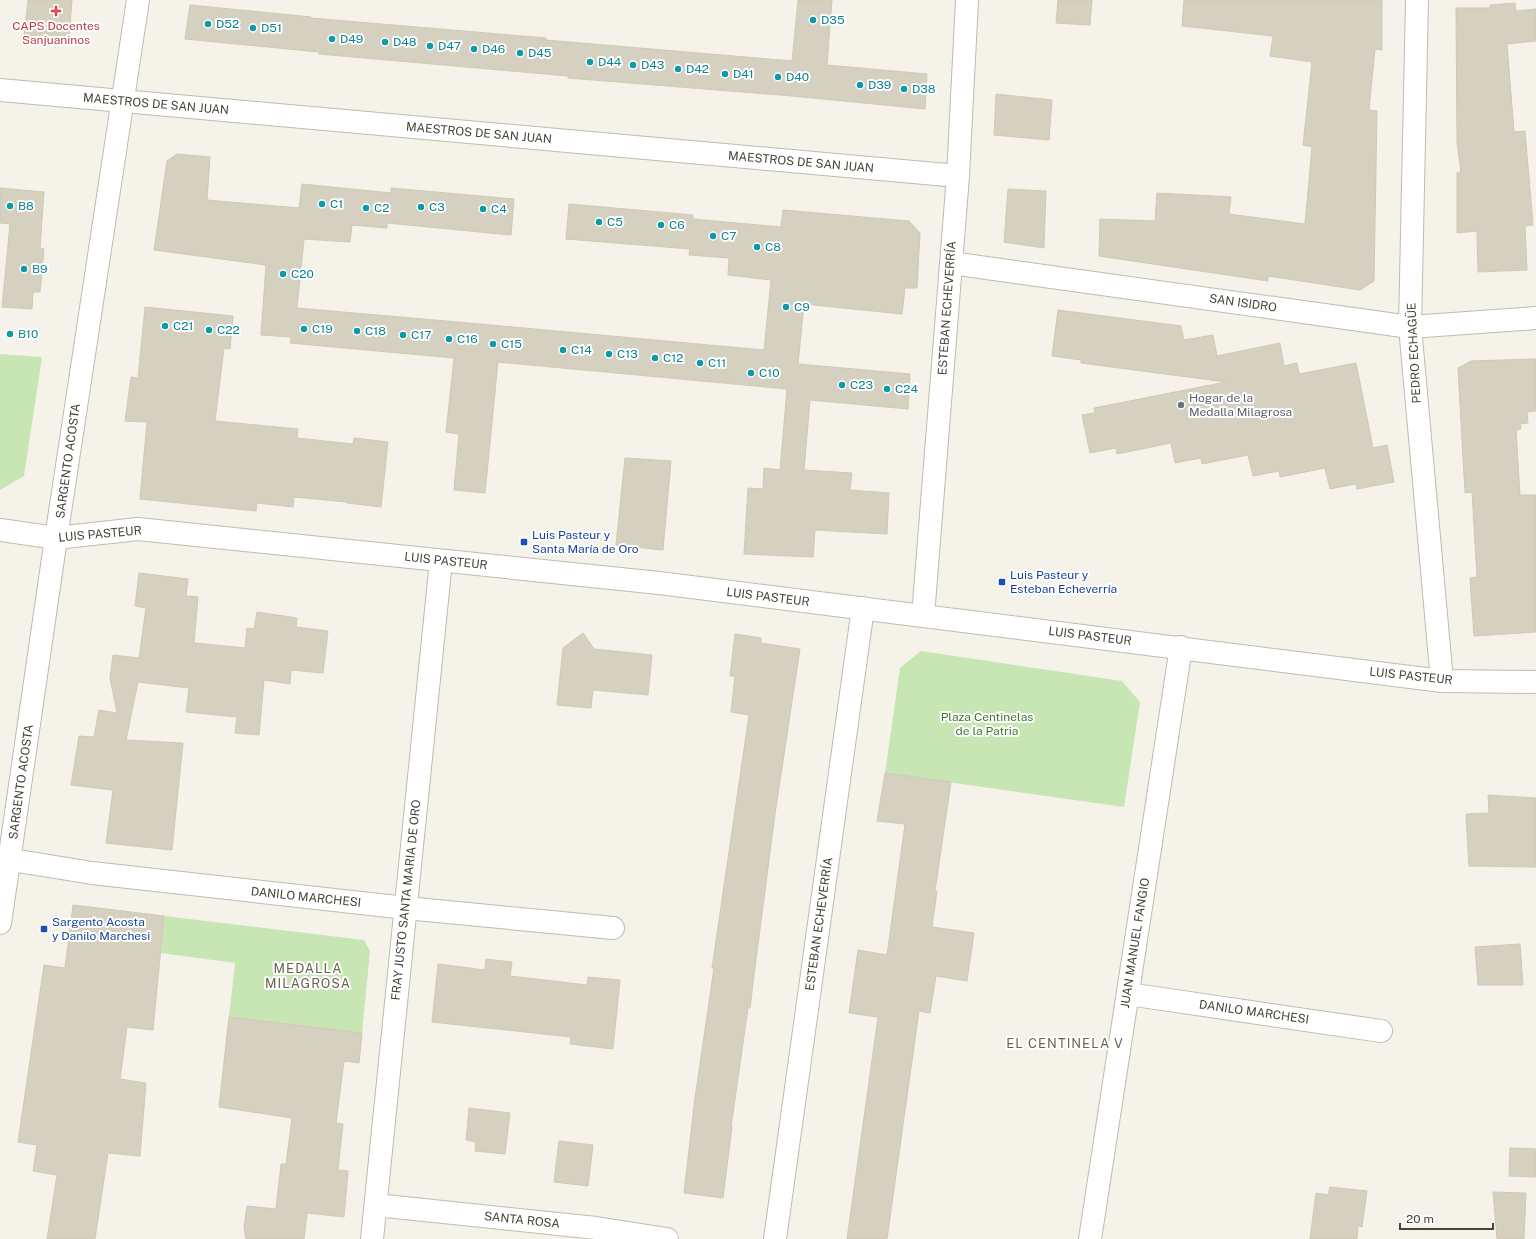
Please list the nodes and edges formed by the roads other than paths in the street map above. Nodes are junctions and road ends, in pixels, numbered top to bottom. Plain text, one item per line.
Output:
1 (138, 0) edge
2 (967, 0) edge
3 (1417, 0) edge
4 (0, 90) edge
5 (122, 100) junction
6 (958, 176) junction
7 (951, 263) junction
8 (1536, 318) edge
9 (1410, 327) junction
10 (0, 530) edge
11 (56, 538) junction
12 (441, 561) junction
13 (863, 608) junction
14 (923, 616) junction
15 (1181, 647) junction
16 (1442, 681) junction
17 (1536, 682) edge
18 (5, 859) edge
19 (406, 908) junction
20 (0, 923) edge
21 (613, 928) dead end
22 (1128, 994) junction
23 (1381, 1031) dead end
24 (376, 1205) junction
25 (372, 1239) edge
26 (668, 1239) edge
27 (775, 1239) edge
28 (1090, 1239) edge

1 - 5 street, SARGENTO ACOSTA
2 - 6 street, ESTEBAN ECHEVERRÍA
3 - 9 street, PEDRO ECHAGÜE
4 - 5 street, MAESTROS DE SAN JUAN
5 - 6 street, MAESTROS DE SAN JUAN
5 - 11 street, SARGENTO ACOSTA
6 - 7 street, ESTEBAN ECHEVERRÍA
7 - 9 street, SAN ISIDRO
7 - 14 street, ESTEBAN ECHEVERRÍA
8 - 9 street, SAN ISIDRO
9 - 16 street, PEDRO ECHAGÜE
10 - 11 street, LUIS PASTEUR
11 - 12 street, LUIS PASTEUR
11 - 18 street, SARGENTO ACOSTA
12 - 13 street, LUIS PASTEUR
12 - 19 street, FRAY JUSTO SANTA MARIA DE ORO
13 - 14 street, LUIS PASTEUR
13 - 27 street, ESTEBAN ECHEVERRÍA
14 - 15 street, LUIS PASTEUR
15 - 16 street, LUIS PASTEUR
15 - 22 street, JUAN MANUEL FANGIO
16 - 17 street, LUIS PASTEUR
18 - 19 street, DANILO MARCHESI
18 - 20 street, SARGENTO ACOSTA
19 - 21 street, DANILO MARCHESI
19 - 24 street, FRAY JUSTO SANTA MARIA DE ORO
22 - 23 street, DANILO MARCHESI
22 - 28 street, JUAN MANUEL FANGIO
24 - 25 street, FRAY JUSTO SANTA MARIA DE ORO
24 - 26 street, SANTA ROSA

